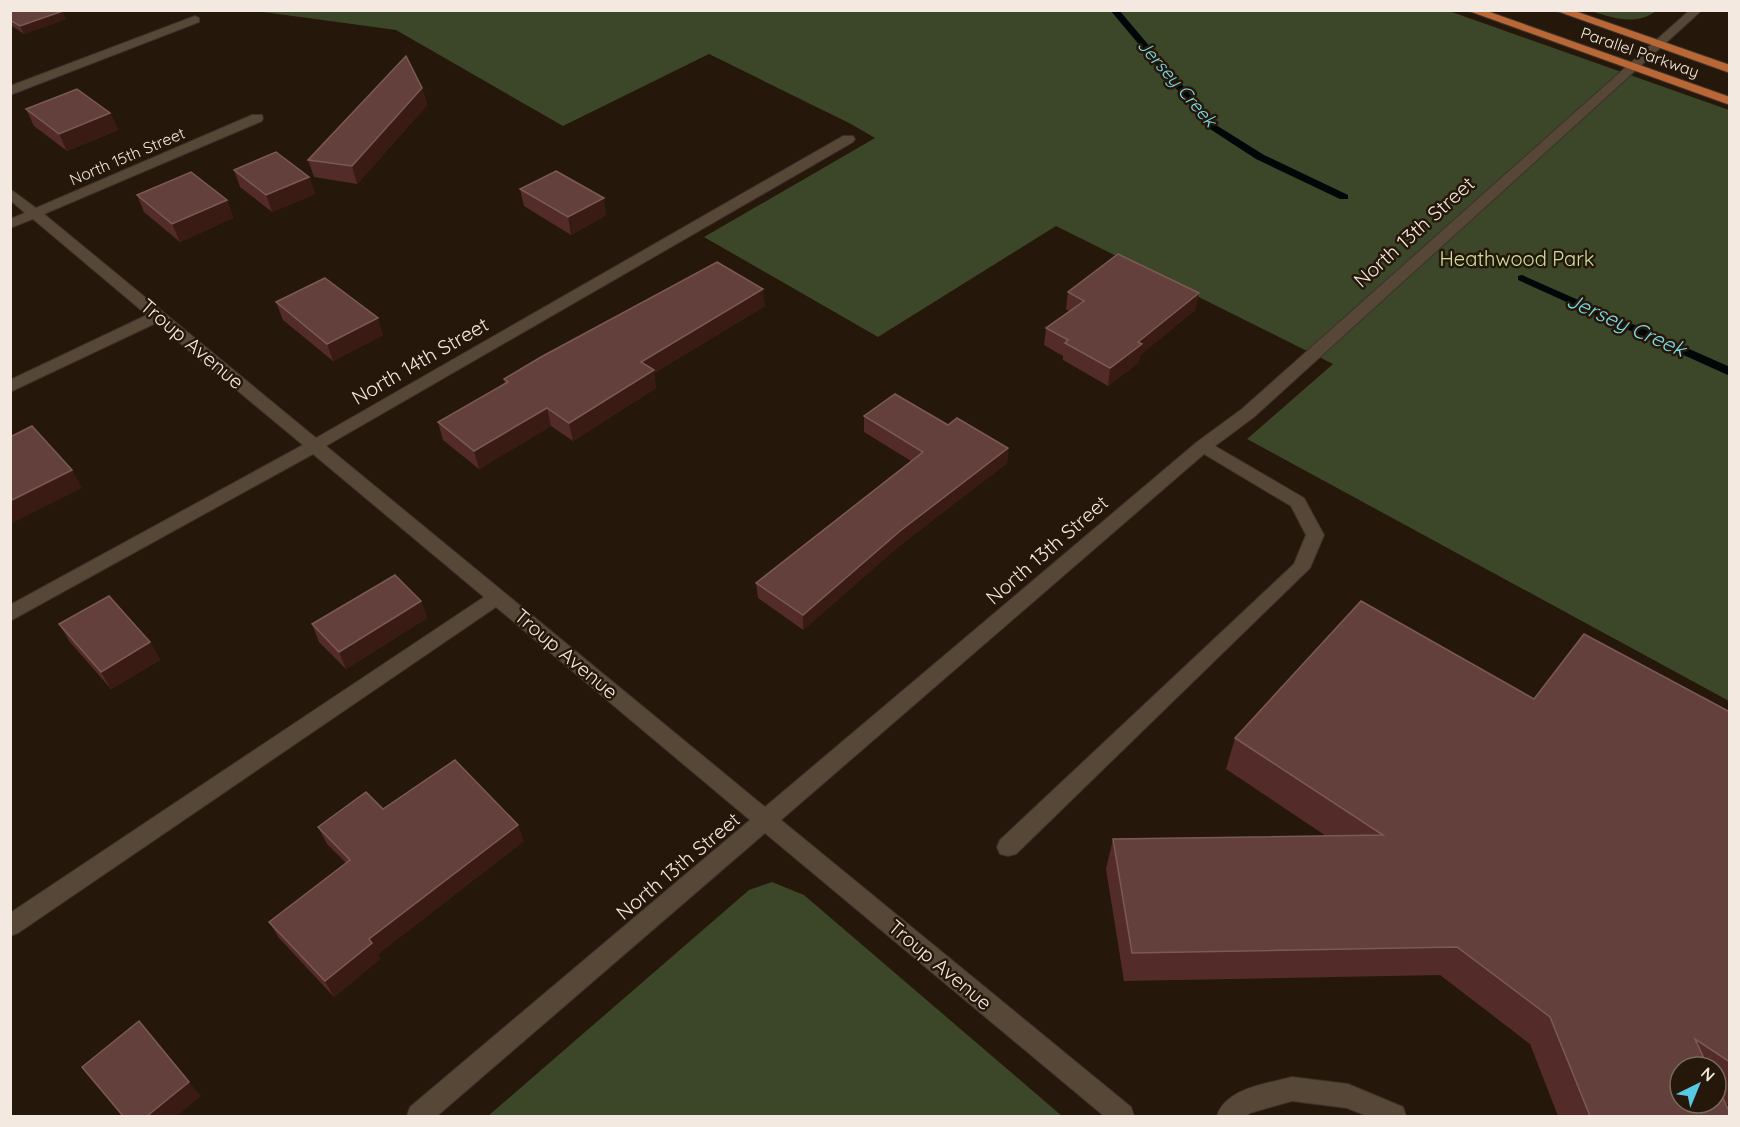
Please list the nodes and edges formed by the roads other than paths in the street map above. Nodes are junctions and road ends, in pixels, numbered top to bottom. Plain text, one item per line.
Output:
1 (1472, 10) edge
2 (1559, 10) edge
3 (1697, 10) edge
4 (195, 20) dead end
5 (1658, 44) junction
6 (1632, 67) junction
7 (1730, 69) edge
8 (10, 91) edge
9 (1730, 101) edge
10 (257, 118) dead end
11 (848, 139) dead end
12 (10, 193) edge
13 (34, 213) junction
14 (10, 224) edge
15 (158, 316) junction
16 (10, 387) edge
17 (314, 446) junction
18 (1203, 446) junction
19 (497, 597) junction
20 (10, 614) edge
21 (767, 820) junction
22 (1008, 847) dead end
23 (10, 926) edge
24 (419, 1116) edge
25 (1122, 1116) edge
26 (1229, 1116) edge
27 (1394, 1116) edge

1 - 6 main road, Parallel Parkway
2 - 5 main road, Parallel Parkway
3 - 5 street, North 13th Street
4 - 8 street
5 - 6 street, North 13th Street
5 - 7 main road, Parallel Parkway
6 - 9 main road, Parallel Parkway
6 - 18 street, North 13th Street
10 - 13 street, North 15th Street
11 - 17 street, North 14th Street
12 - 13 street, Troup Avenue
13 - 14 street, North 15th Street
13 - 15 street, Troup Avenue
15 - 16 street
15 - 17 street, Troup Avenue
17 - 19 street, Troup Avenue
17 - 20 street, North 14th Street
18 - 21 street, North 13th Street
18 - 22 street
19 - 21 street, Troup Avenue
19 - 23 street
21 - 24 street, North 13th Street
21 - 25 street, Troup Avenue
26 - 27 street

